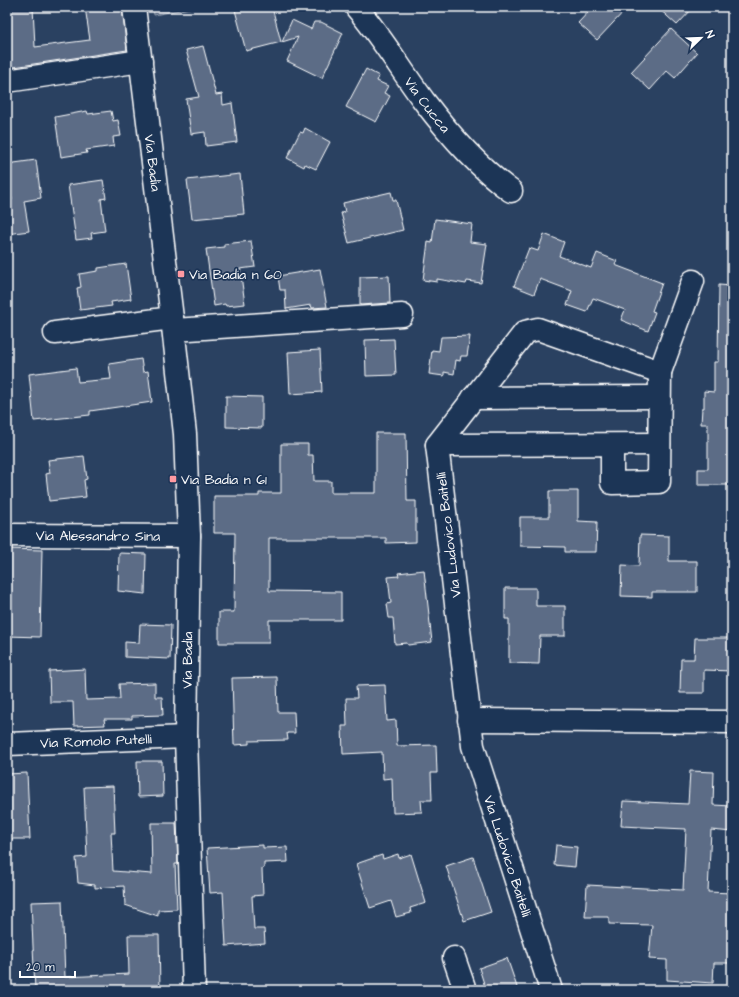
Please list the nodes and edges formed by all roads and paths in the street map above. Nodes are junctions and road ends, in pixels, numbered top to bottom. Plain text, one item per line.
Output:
1 (134, 7) edge
2 (356, 7) edge
3 (141, 61) junction
4 (7, 81) edge
5 (511, 192) dead end
6 (693, 281) dead end
7 (402, 315) dead end
8 (173, 324) junction
9 (55, 333) dead end
10 (660, 372) junction
11 (659, 397) junction
12 (473, 398) junction
13 (660, 444) junction
14 (437, 445) junction
15 (612, 445) junction
16 (7, 535) edge
17 (189, 536) junction
18 (469, 720) junction
19 (732, 722) edge
20 (186, 738) junction
21 (7, 744) edge
22 (454, 958) dead end
23 (194, 990) edge
24 (465, 990) edge
25 (551, 990) edge

1 - 3 street, Via Badia
2 - 5 street, Via Cucca
3 - 4 street
3 - 8 street, Via Badia
6 - 10 street
7 - 8 street
8 - 9 street
8 - 17 street, Via Badia
10 - 11 street
10 - 12 street
11 - 12 street
11 - 13 street
12 - 14 street
13 - 15 street
13 - 15 street
14 - 15 street
14 - 18 street, Via Ludovico Baitelli
16 - 17 street, Via Alessandro Sina
17 - 20 street, Via Badia
18 - 19 street
18 - 25 street, Via Ludovico Baitelli
20 - 21 street, Via Romolo Putelli
20 - 23 street, Via Badia
22 - 24 street

